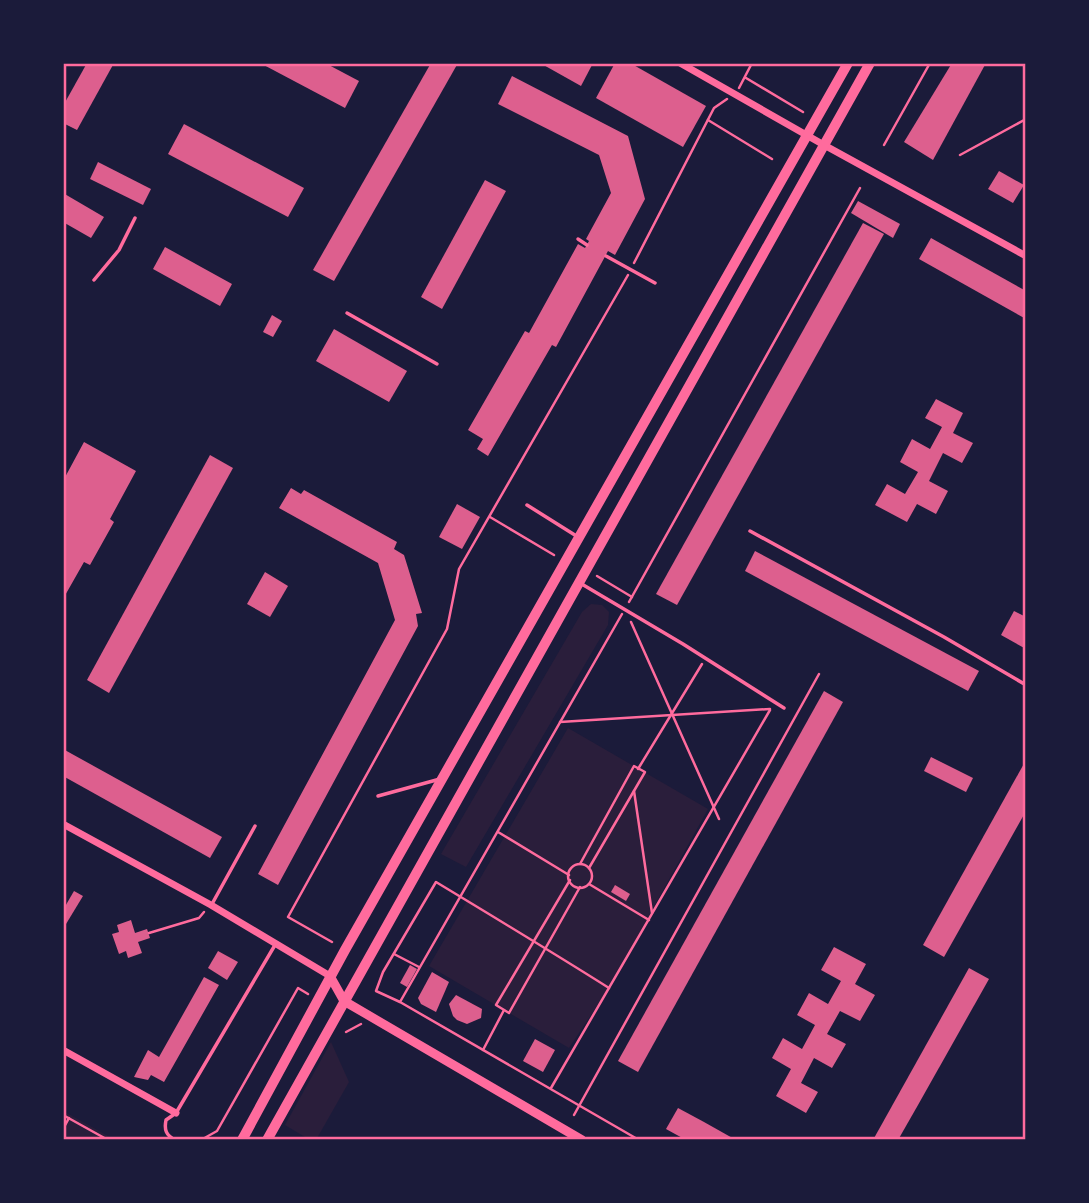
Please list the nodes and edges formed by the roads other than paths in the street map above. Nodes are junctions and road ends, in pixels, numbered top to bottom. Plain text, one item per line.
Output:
1 (680, 63) edge
2 (848, 63) edge
3 (870, 63) edge
4 (807, 135) junction
5 (824, 145) junction
6 (135, 218) dead end
7 (578, 239) dead end
8 (587, 244) dead end
9 (606, 256) dead end
10 (1026, 256) edge
11 (94, 280) dead end
12 (655, 283) dead end
13 (347, 313) dead end
14 (437, 364) dead end
15 (527, 505) dead end
16 (750, 531) dead end
17 (578, 537) junction
18 (579, 582) junction
19 (1026, 685) edge
20 (784, 708) dead end
21 (442, 778) junction
22 (378, 796) dead end
23 (63, 824) edge
24 (255, 827) dead end
25 (211, 905) junction
26 (276, 943) junction
27 (330, 976) junction
28 (344, 1002) junction
29 (63, 1050) edge
30 (176, 1113) junction
31 (274, 1128) junction
32 (175, 1140) edge
33 (242, 1140) edge
34 (267, 1140) edge
35 (277, 1140) edge
36 (582, 1140) edge

1 - 4 street
2 - 4 main road
3 - 5 main road
4 - 5 street
4 - 17 main road
5 - 10 street
5 - 18 main road
6 - 11 lane
7 - 8 lane
9 - 12 lane
13 - 14 lane
15 - 17 lane
16 - 19 lane
17 - 21 main road
18 - 20 lane
18 - 28 main road
21 - 22 lane
21 - 27 main road
23 - 25 street
24 - 25 lane
25 - 26 street
26 - 27 street
26 - 30 lane
27 - 28 street
27 - 33 main road
28 - 31 main road
28 - 36 street
29 - 30 street
30 - 32 lane
31 - 34 main road
31 - 35 lane

